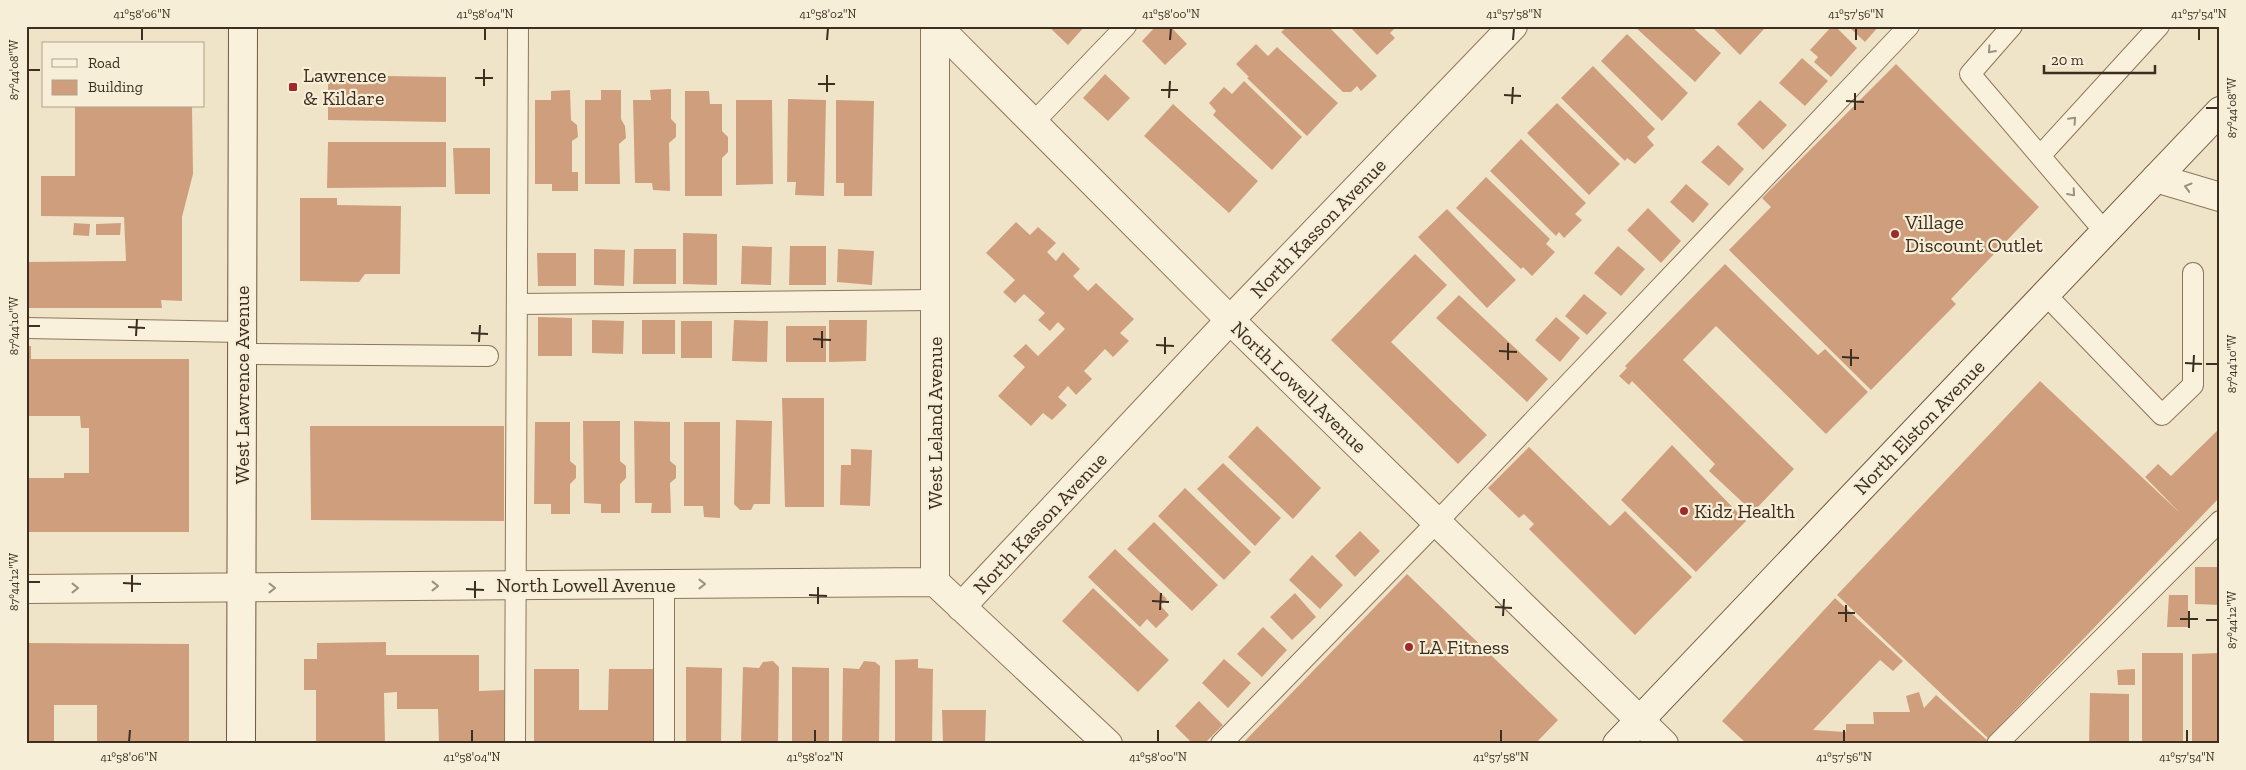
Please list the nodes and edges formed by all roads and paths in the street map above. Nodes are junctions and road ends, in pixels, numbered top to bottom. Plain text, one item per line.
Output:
1 (243, 26) edge
2 (518, 26) edge
3 (936, 26) edge
4 (1126, 26) edge
5 (1513, 26) edge
6 (1909, 26) edge
7 (2012, 26) edge
8 (2160, 26) edge
9 (2220, 111) edge
10 (1033, 123) junction
11 (2040, 156) junction
12 (2156, 178) junction
13 (2220, 197) edge
14 (2105, 232) junction
15 (2193, 273) dead end
16 (2045, 294) junction
17 (935, 300) junction
18 (517, 304) junction
19 (1230, 320) junction
20 (26, 328) edge
21 (242, 343) junction
22 (488, 356) dead end
23 (1438, 521) junction
24 (2220, 521) edge
25 (935, 582) junction
26 (664, 585) junction
27 (516, 586) junction
28 (241, 588) junction
29 (26, 589) edge
30 (961, 607) junction
31 (1640, 720) junction
32 (241, 744) edge
33 (515, 744) edge
34 (664, 744) edge
35 (1108, 744) edge
36 (1221, 744) edge
37 (1617, 744) edge
38 (1664, 744) edge
39 (1997, 744) edge

1 - 21 street, West Lawrence Avenue
2 - 18 lane
3 - 10 street, North Lowell Avenue
3 - 17 street, West Leland Avenue
4 - 10 lane
5 - 19 street, North Kasson Avenue
6 - 23 lane
7 -> 11 lane
11 -> 8 lane
9 - 12 street, North Elston Avenue
10 - 19 street, North Lowell Avenue
11 -> 14 lane
13 -> 12 street
12 - 14 street, North Elston Avenue
14 - 16 street, North Elston Avenue
15 - 16 lane
16 - 31 street, North Elston Avenue
17 - 18 lane
17 - 25 street, West Leland Avenue
18 - 27 lane
19 - 23 street, North Lowell Avenue
19 - 30 street, North Kasson Avenue
20 - 21 lane
21 - 22 lane
21 - 28 street, West Lawrence Avenue
23 - 31 street, North Lowell Avenue
23 - 36 lane
24 - 39 lane
26 -> 25 street, North Lowell Avenue
25 - 30 street
26 - 27 street, North Lowell Avenue
26 - 34 lane
28 -> 27 street, North Lowell Avenue
27 - 33 lane
29 -> 28 street, North Lowell Avenue
28 - 32 street, West Lawrence Avenue
30 - 35 street
31 - 37 street, North Elston Avenue
31 - 38 street, North Lowell Avenue

